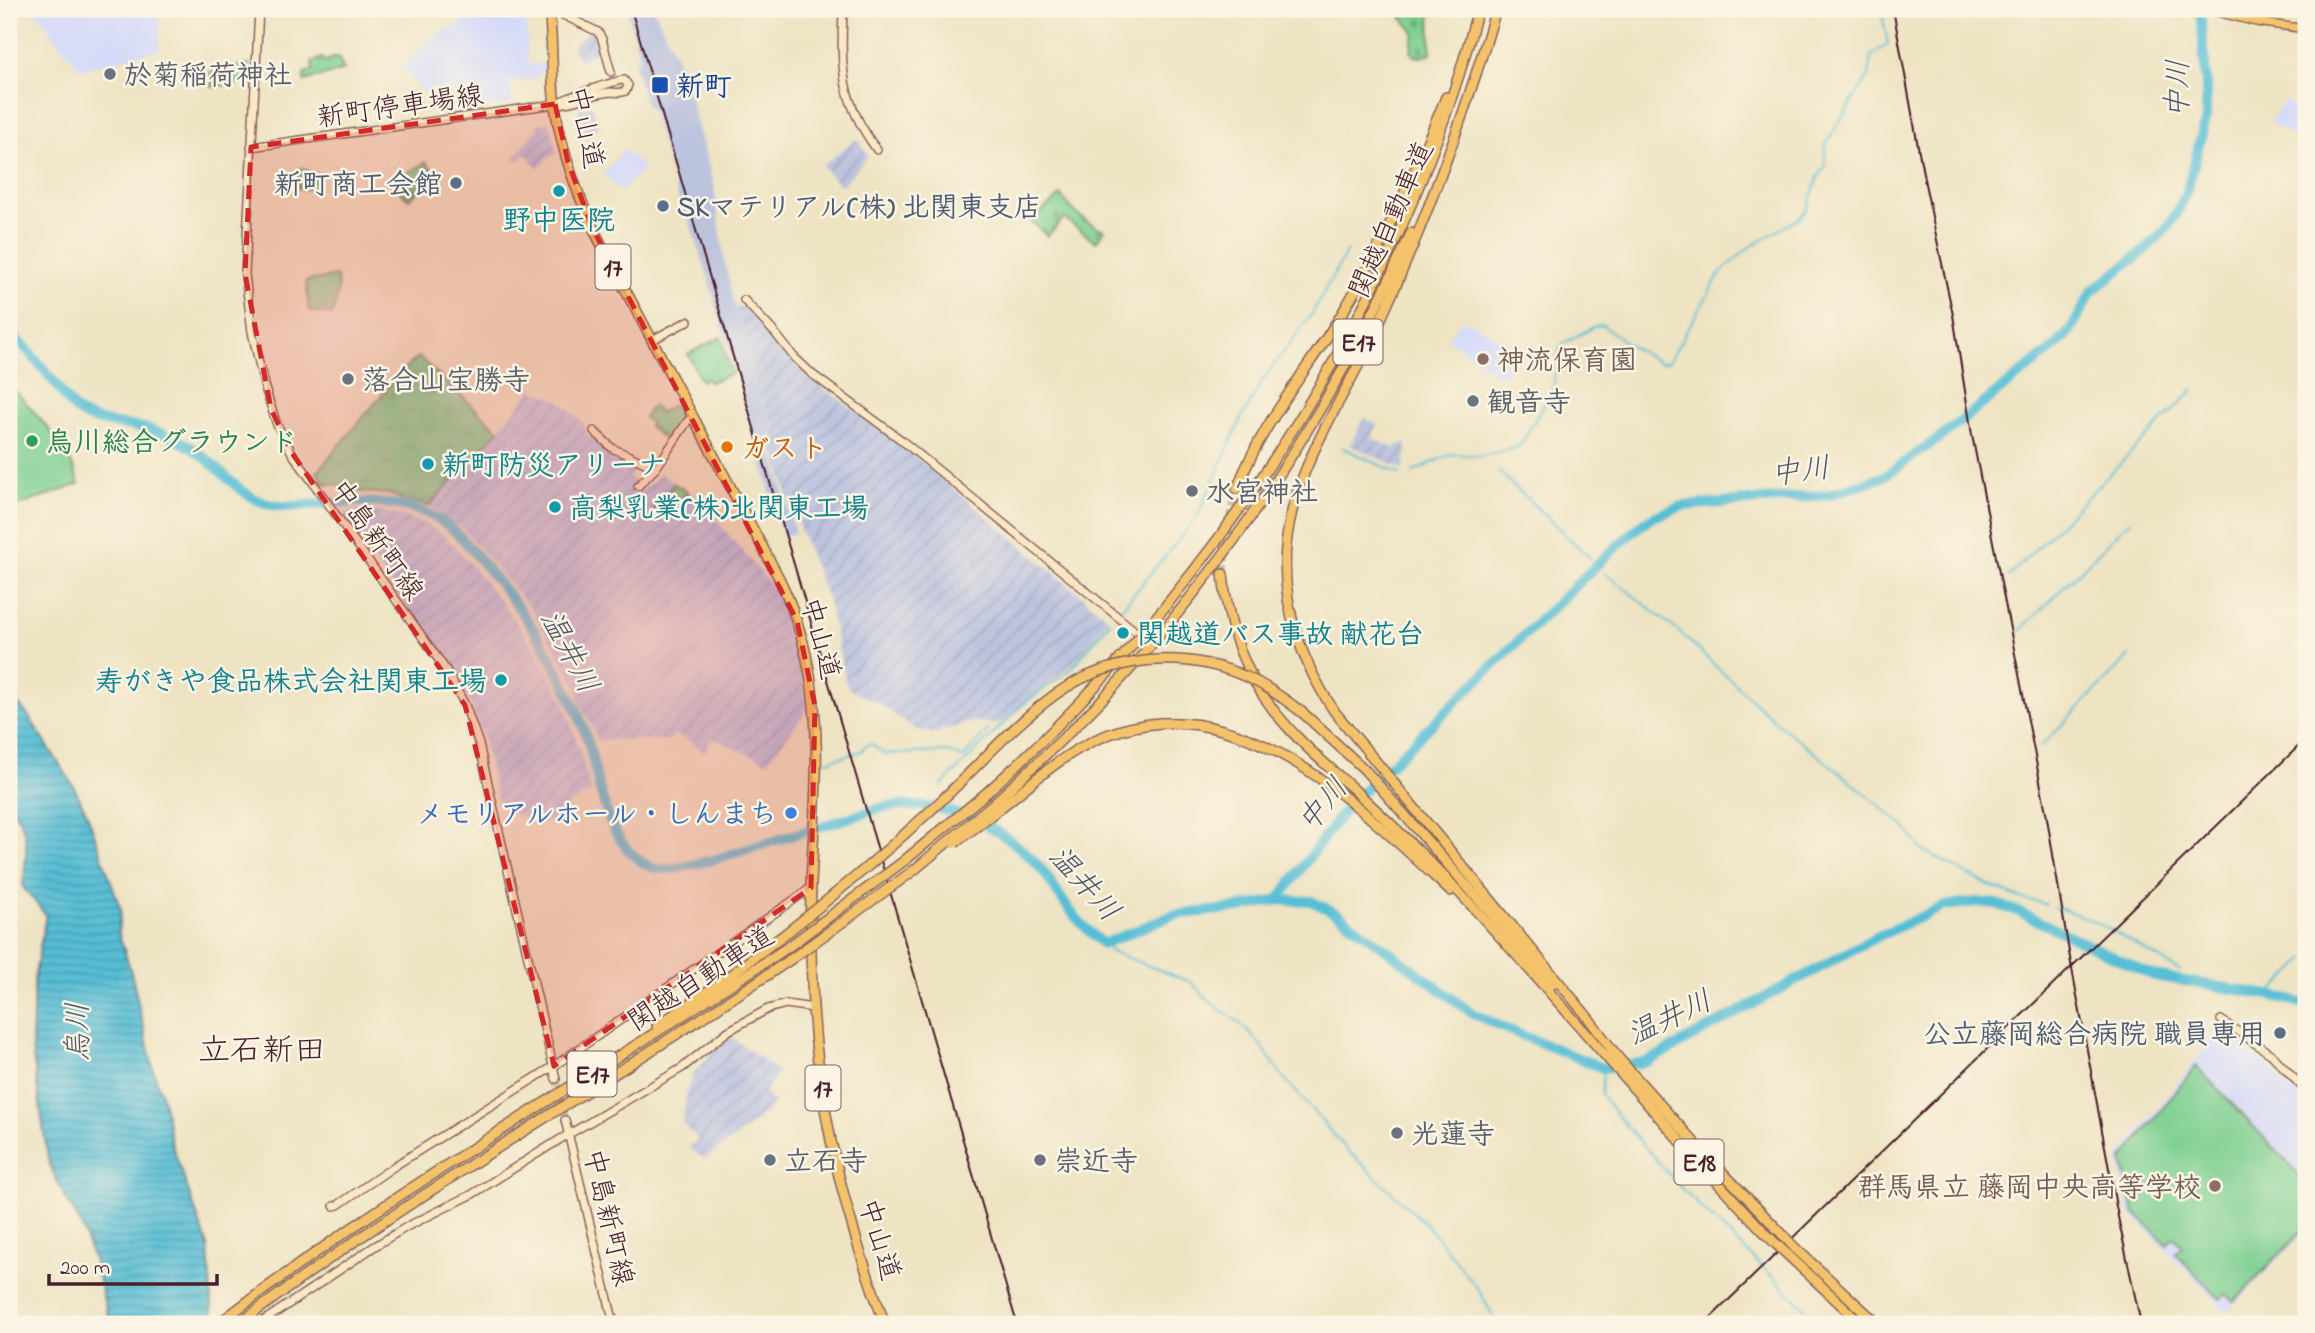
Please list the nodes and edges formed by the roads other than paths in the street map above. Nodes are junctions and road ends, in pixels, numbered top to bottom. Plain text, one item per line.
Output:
1 (258, 9) edge
2 (843, 9) edge
3 (1494, 9) edge
4 (2205, 9) edge
5 (550, 10) edge
6 (1477, 13) edge
7 (2306, 29) edge
8 (611, 72) dead end
9 (555, 104) junction
10 (251, 147) junction
11 (877, 150) dead end
12 (744, 300) dead end
13 (688, 321) dead end
14 (652, 340) junction
15 (692, 417) junction
16 (594, 431) dead end
17 (656, 468) junction
18 (638, 486) dead end
19 (1237, 489) tunnel mouth
20 (1223, 573) tunnel mouth
21 (1134, 630) dead end
22 (996, 806) junction
23 (811, 888) junction
24 (1517, 950) junction
25 (1527, 961) junction
26 (813, 1008) junction
27 (2221, 1020) dead end
28 (554, 1066) junction
29 (556, 1080) tunnel mouth
30 (2306, 1091) edge
31 (565, 1120) tunnel mouth
32 (569, 1134) junction
33 (393, 1201) junction
34 (334, 1206) dead end
35 (1778, 1238) junction
36 (1792, 1251) junction
37 (218, 1324) edge
38 (239, 1324) edge
39 (259, 1324) edge
40 (614, 1324) edge
41 (885, 1324) edge
42 (1863, 1324) edge
43 (1878, 1324) edge

1 - 10 street, 中島新町線
2 - 11 street
3 - 22 highway, 関越自動車道 / E17
3 - 24 highway
4 - 7 main road
5 - 8 street
5 - 9 highway, 中山道 / 17
6 - 19 highway
6 - 33 highway, 関越自動車道 / E17, bridge
9 - 9 street
9 - 10 street, 新町停車場線
9 - 14 highway, 中山道 / 17
10 - 28 street, 中島新町線
12 - 21 street
13 - 14 street
14 - 15 highway, 中山道 / 17
15 - 17 street
15 - 23 highway, 中山道 / 17
16 - 17 street
17 - 18 street
20 - 24 highway
22 - 24 highway
22 - 38 highway, 関越自動車道 / E17, bridge
23 - 26 highway, 中山道 / 17
23 - 28 street
24 - 25 highway
24 - 25 highway
24 - 33 highway, bridge
25 - 35 highway, E18
25 - 35 highway, E18
26 - 32 street
26 - 41 highway, 中山道 / 17
27 - 30 street
28 - 29 street, 中島新町線
28 - 34 street
31 - 32 street, 中島新町線
32 - 39 street
32 - 40 street, 中島新町線
33 - 37 highway, 関越自動車道 / E17
35 - 36 highway, E18, bridge
36 - 42 highway, E18
36 - 43 highway, E18

